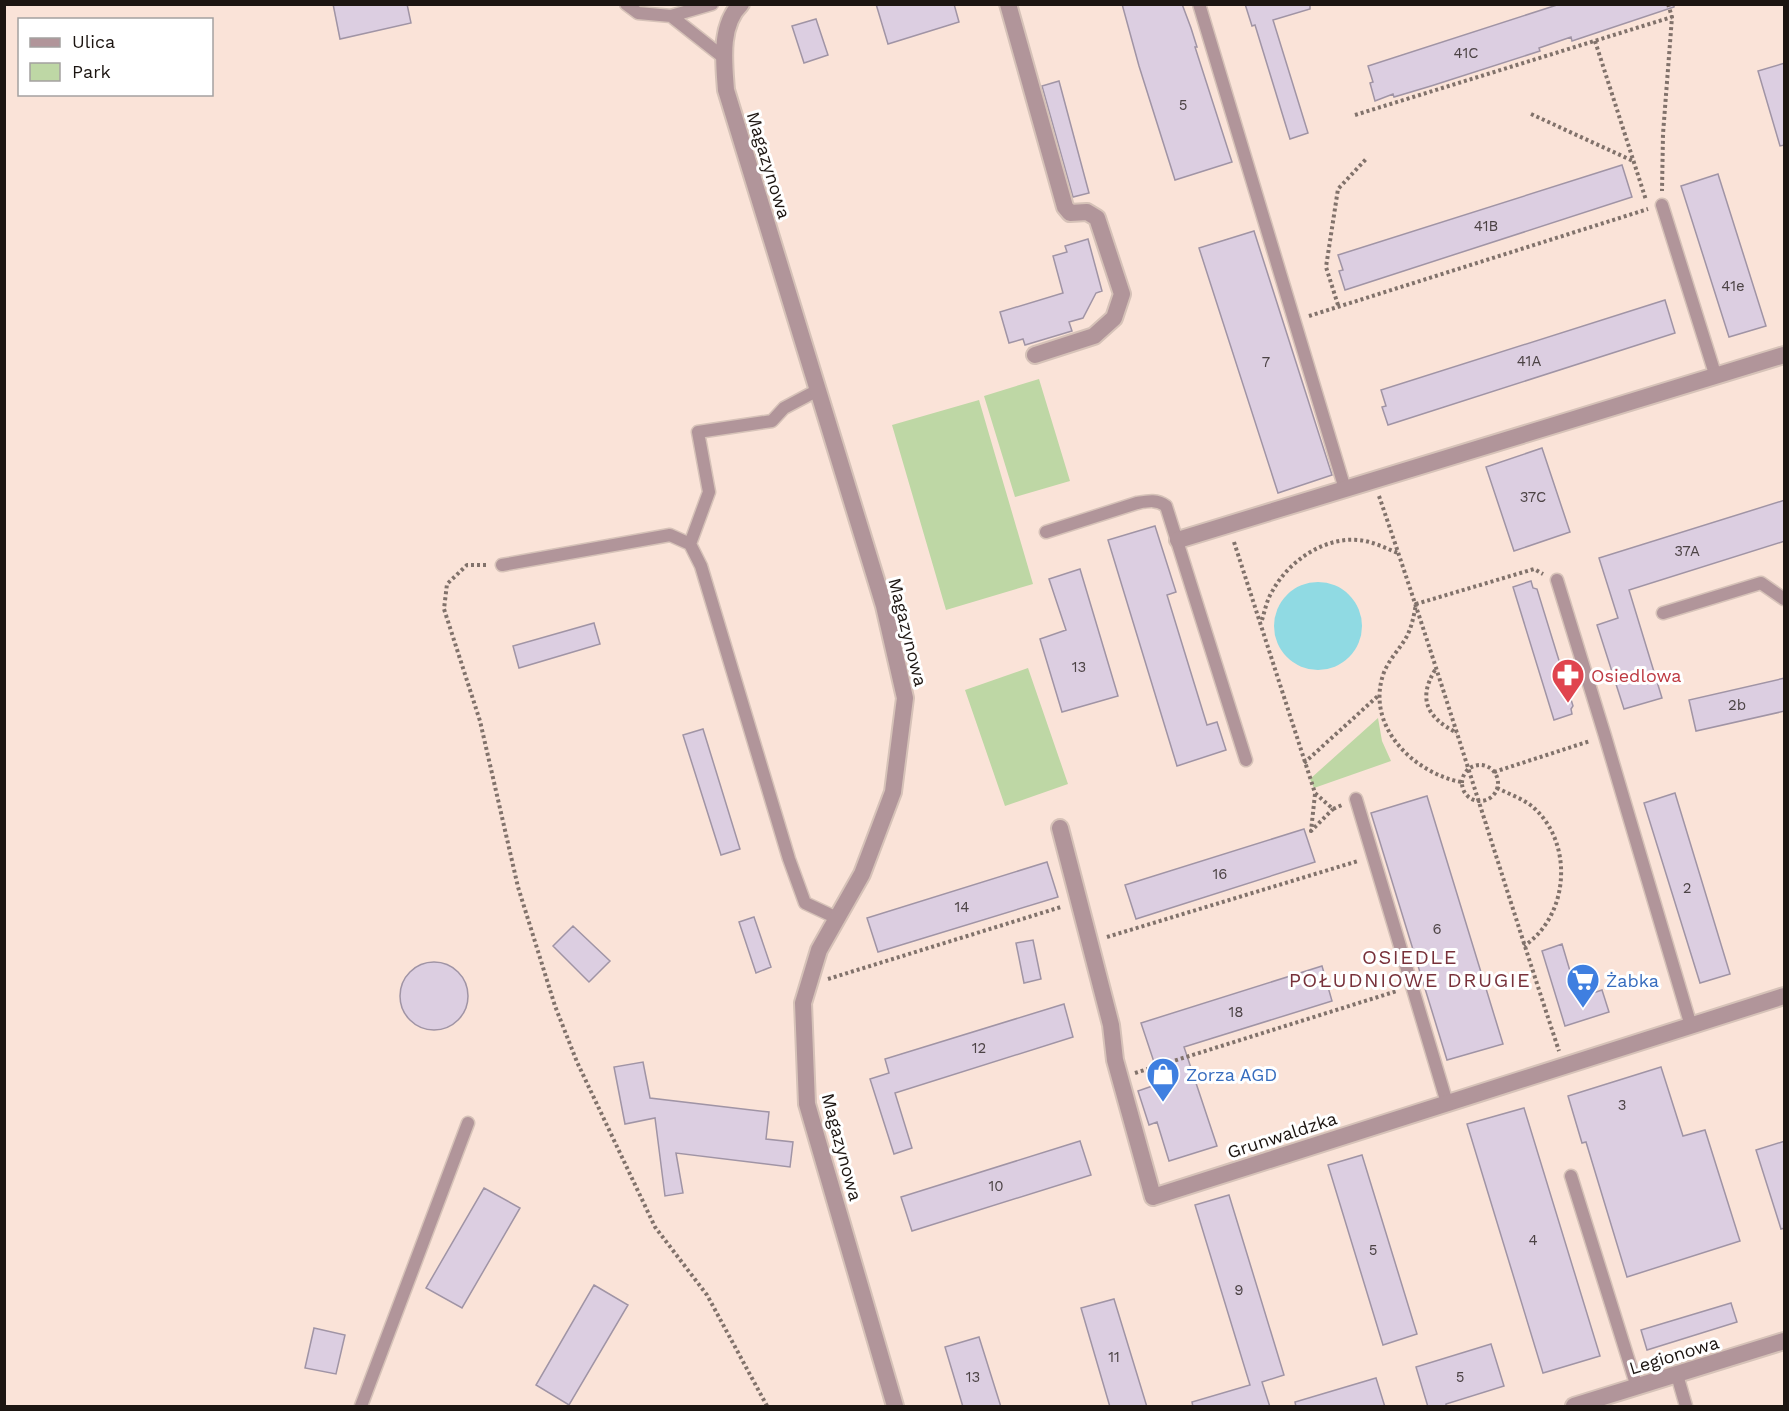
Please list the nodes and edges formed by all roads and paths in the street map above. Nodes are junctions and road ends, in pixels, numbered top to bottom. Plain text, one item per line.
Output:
1 (626, 4) edge
2 (712, 4) edge
3 (741, 4) edge
4 (1008, 4) edge
5 (1199, 4) edge
6 (1668, 4) edge
7 (671, 16) junction
8 (1672, 17) junction
9 (1595, 40) junction
10 (723, 57) junction
11 (1531, 114) dead end
12 (1355, 115) dead end
13 (1367, 158) dead end
14 (1634, 161) junction
15 (1662, 205) junction
16 (1649, 209) junction
17 (1338, 305) junction
18 (1294, 321) junction
19 (1035, 355) dead end
20 (1785, 355) edge
21 (1716, 377) junction
22 (818, 390) junction
23 (1374, 480) junction
24 (1344, 489) junction
25 (1228, 524) junction
26 (1046, 532) dead end
27 (1178, 540) junction
28 (690, 544) junction
29 (1399, 554) junction
30 (502, 565) joint
31 (1557, 580) joint
32 (1785, 599) edge
33 (1416, 604) junction
34 (1663, 613) dead end
35 (1261, 622) junction
36 (1435, 669) junction
37 (1380, 695) junction
38 (1457, 734) junction
39 (1605, 736) junction
40 (1246, 760) dead end
41 (1304, 763) junction
42 (1468, 769) junction
43 (1494, 772) junction
44 (1461, 782) junction
45 (1497, 788) junction
46 (1315, 793) junction
47 (1356, 799) joint
48 (1479, 801) junction
49 (1333, 809) junction
50 (1060, 828) dead end
51 (1374, 857) junction
52 (1079, 902) junction
53 (837, 918) junction
54 (1090, 943) junction
55 (1524, 946) junction
56 (808, 985) junction
57 (1412, 986) junction
58 (1785, 996) edge
59 (1691, 1026) junction
60 (1563, 1066) junction
61 (1120, 1078) junction
62 (1447, 1103) junction
63 (468, 1123) dead end
64 (1571, 1176) dead end
65 (1785, 1341) edge
66 (1677, 1375) junction
67 (1636, 1387) junction
68 (894, 1406) edge
69 (361, 1407) edge
70 (767, 1407) edge
71 (1574, 1407) edge
72 (1686, 1407) edge

1 - 7 lane
2 - 7 lane
3 - 10 street, Magazynowa
4 - 19 street
5 - 18 lane
6 - 8 path
7 - 10 lane
8 - 9 path
8 - 15 path
9 - 12 path
9 - 14 path
10 - 22 street, Magazynowa
11 - 14 path
13 - 17 path
14 - 16 path
15 - 16 path
15 - 21 lane
16 - 17 path
17 - 18 path
18 - 24 lane
20 - 21 street
21 - 23 street
22 - 28 lane
22 - 53 street, Magazynowa
23 - 24 street
23 - 29 path
24 - 25 street
25 - 27 street
25 - 35 path
26 - 27 lane
27 - 40 lane
28 - 30 lane
28 - 53 lane
29 - 33 path
29 - 35 path
30 - 70 path
31 - 33 path
31 - 39 lane
32 - 34 lane
33 - 36 path
33 - 37 path
35 - 41 path
36 - 38 path
36 - 38 path
37 - 41 path
37 - 44 path
38 - 42 path
39 - 43 path
39 - 59 lane
41 - 46 path
42 - 43 path
42 - 44 path
42 - 48 path
43 - 45 path
44 - 48 path
45 - 48 path
45 - 55 path
46 - 49 path
46 - 49 path
47 - 49 path
47 - 51 lane
48 - 55 path
50 - 52 street, Grunwaldzka
51 - 54 path
51 - 57 lane
52 - 54 street, Grunwaldzka
52 - 56 path
53 - 56 street, Magazynowa
54 - 61 street, Grunwaldzka
55 - 60 path
56 - 68 street, Magazynowa
57 - 61 path
57 - 62 lane
58 - 59 street, Grunwaldzka
59 - 60 street, Grunwaldzka
60 - 62 street, Grunwaldzka
61 - 62 street, Grunwaldzka
63 - 69 lane
64 - 67 lane
65 - 66 street, Legionowa
66 - 67 street, Legionowa
66 - 72 lane
67 - 71 street, Legionowa

